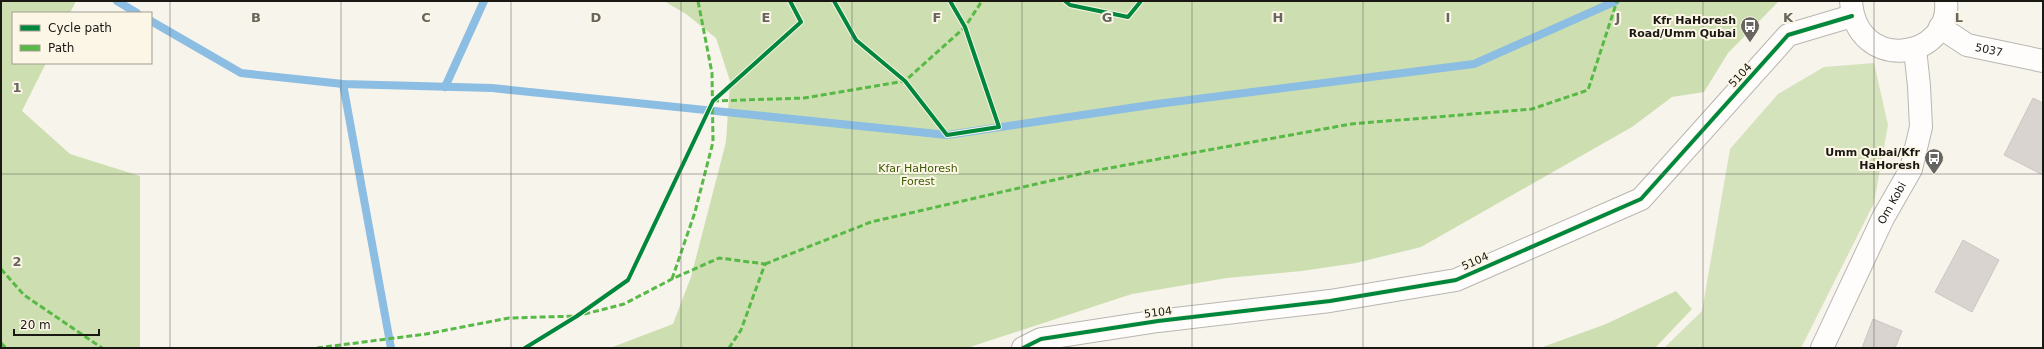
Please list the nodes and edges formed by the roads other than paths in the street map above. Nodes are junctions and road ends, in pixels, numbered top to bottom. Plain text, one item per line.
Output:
1 (1946, 1) edge
2 (1852, 9) edge
3 (1940, 27) junction
4 (1915, 49) junction
5 (2043, 61) edge
6 (1023, 348) edge
7 (1822, 348) edge

1 - 3 street
2 - 4 street
2 - 6 street, 5104
3 - 4 street
3 - 5 street, 5037
4 - 7 street, Om Kobi

